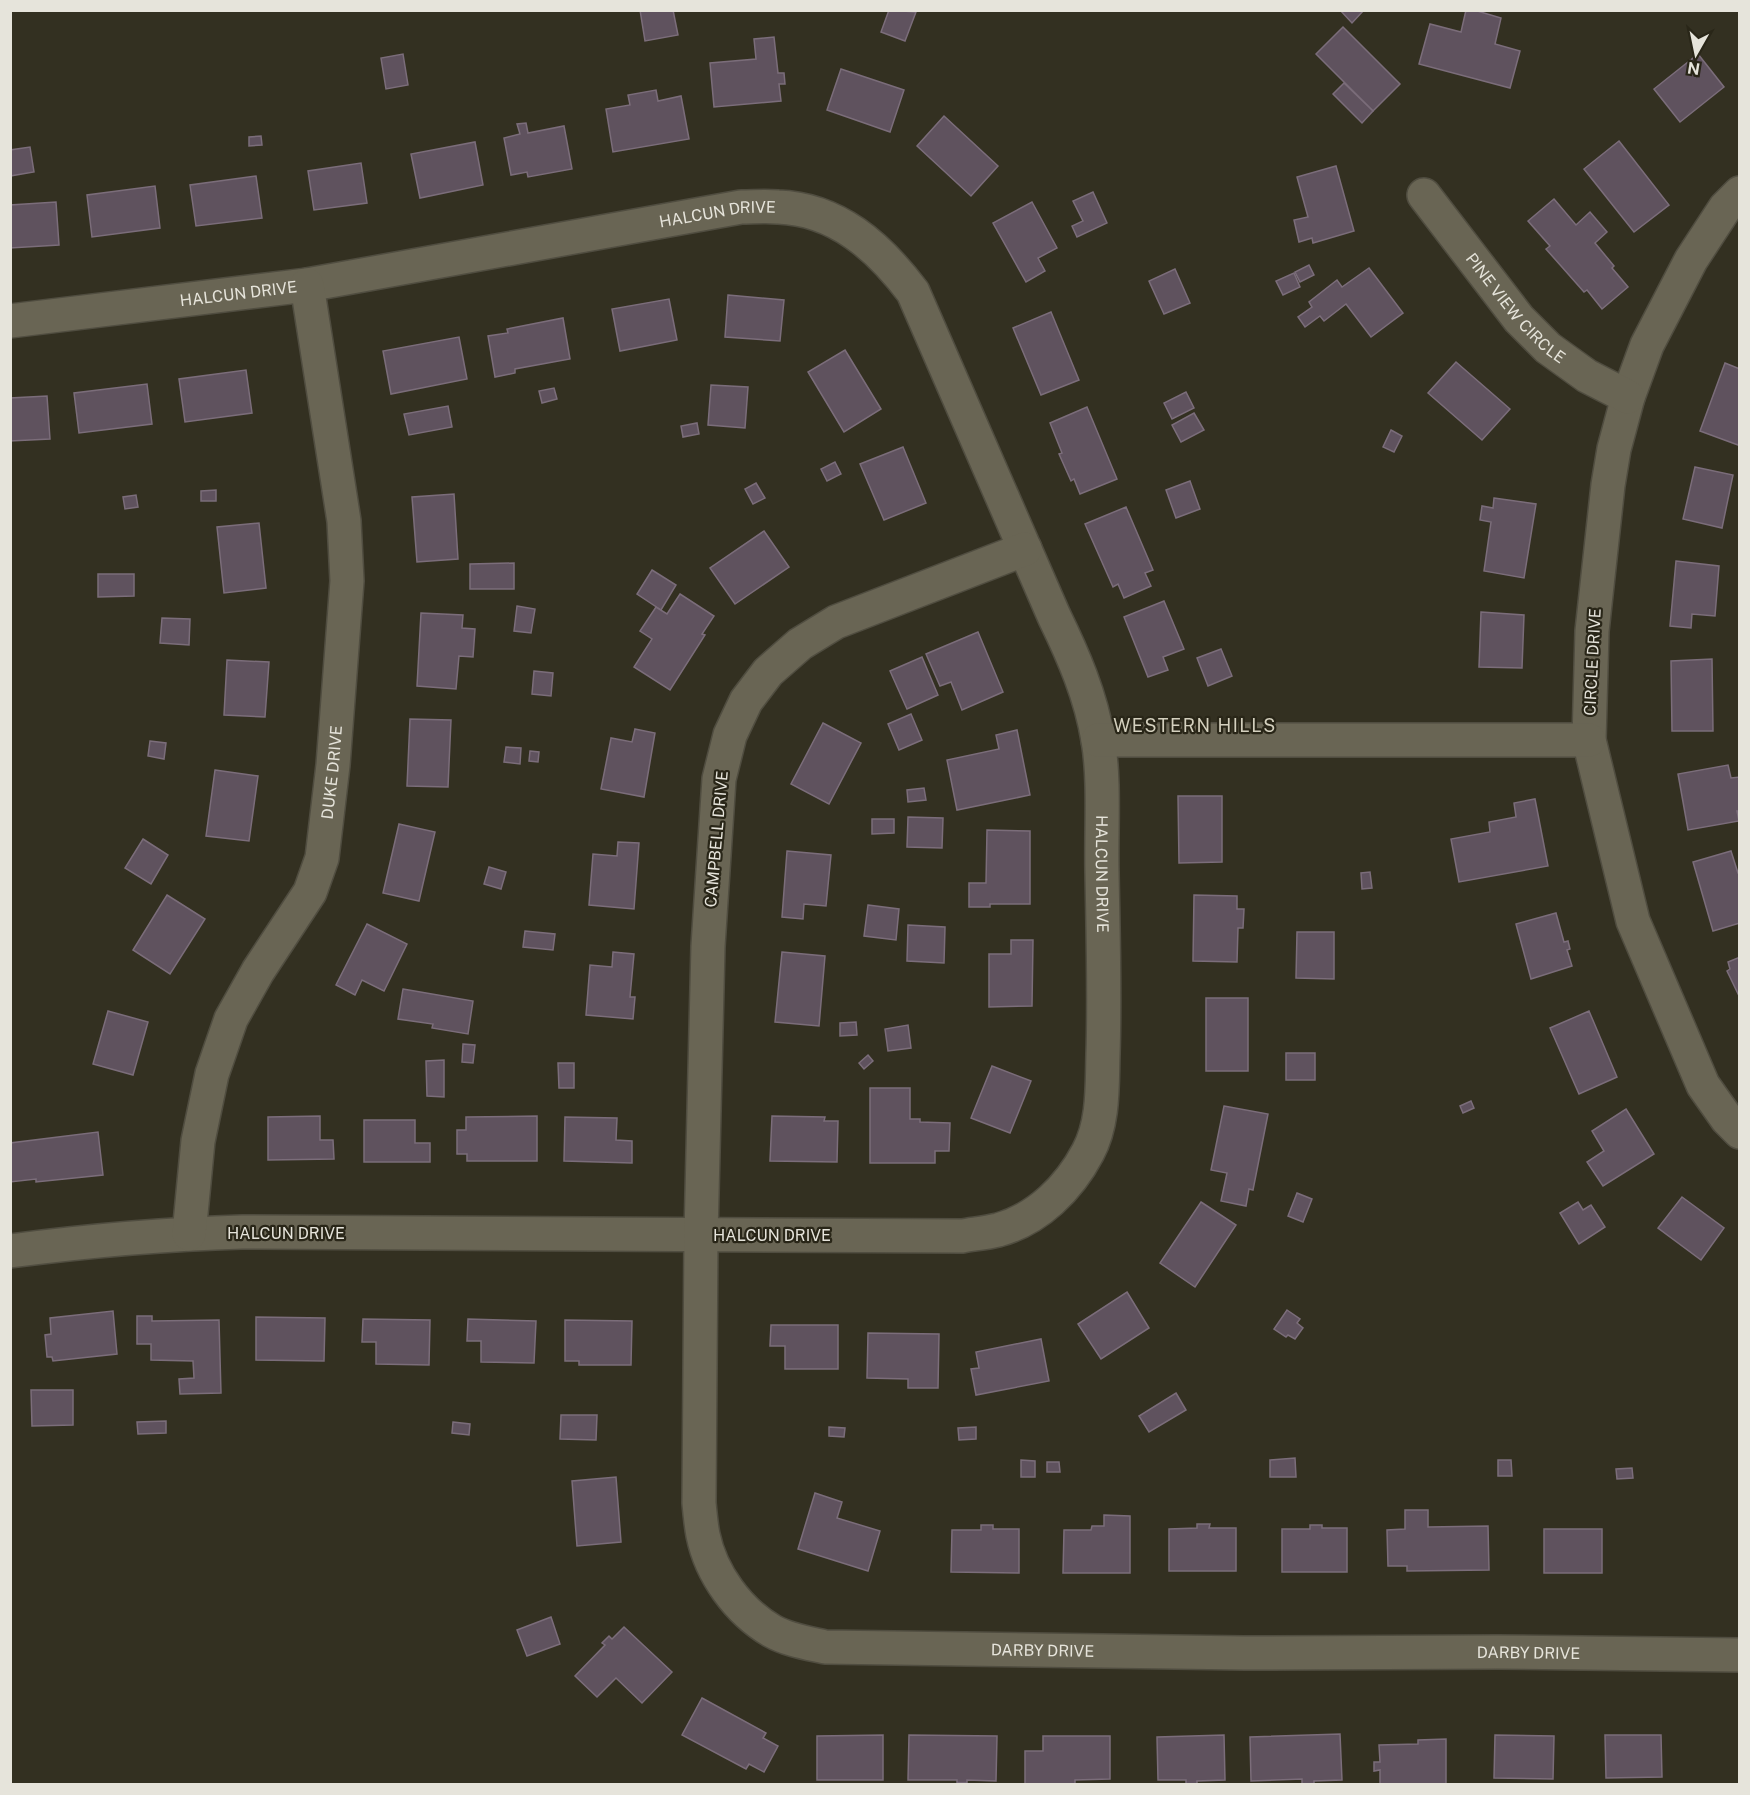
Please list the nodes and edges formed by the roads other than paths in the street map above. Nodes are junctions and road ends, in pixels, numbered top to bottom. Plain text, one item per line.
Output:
1 (1740, 193) edge
2 (1424, 195) dead end
3 (307, 285) junction
4 (10, 321) edge
5 (1628, 397) junction
6 (1025, 549) junction
7 (1098, 740) junction
8 (1589, 740) junction
9 (1740, 1132) edge
10 (189, 1234) junction
11 (701, 1235) junction
12 (10, 1251) edge
13 (1740, 1655) edge

1 - 5 street, CIRCLE DRIVE
2 - 5 street, PINE VIEW CIRCLE
3 - 4 street, HALCUN DRIVE
3 - 6 street, HALCUN DRIVE
3 - 10 street, DUKE DRIVE
5 - 8 street, CIRCLE DRIVE
6 - 7 street, HALCUN DRIVE
6 - 11 street, CAMPBELL DRIVE
7 - 8 street
7 - 11 street, HALCUN DRIVE
8 - 9 street, CIRCLE DRIVE
10 - 11 street, HALCUN DRIVE
10 - 12 street, HALCUN DRIVE
11 - 13 street, DARBY DRIVE

